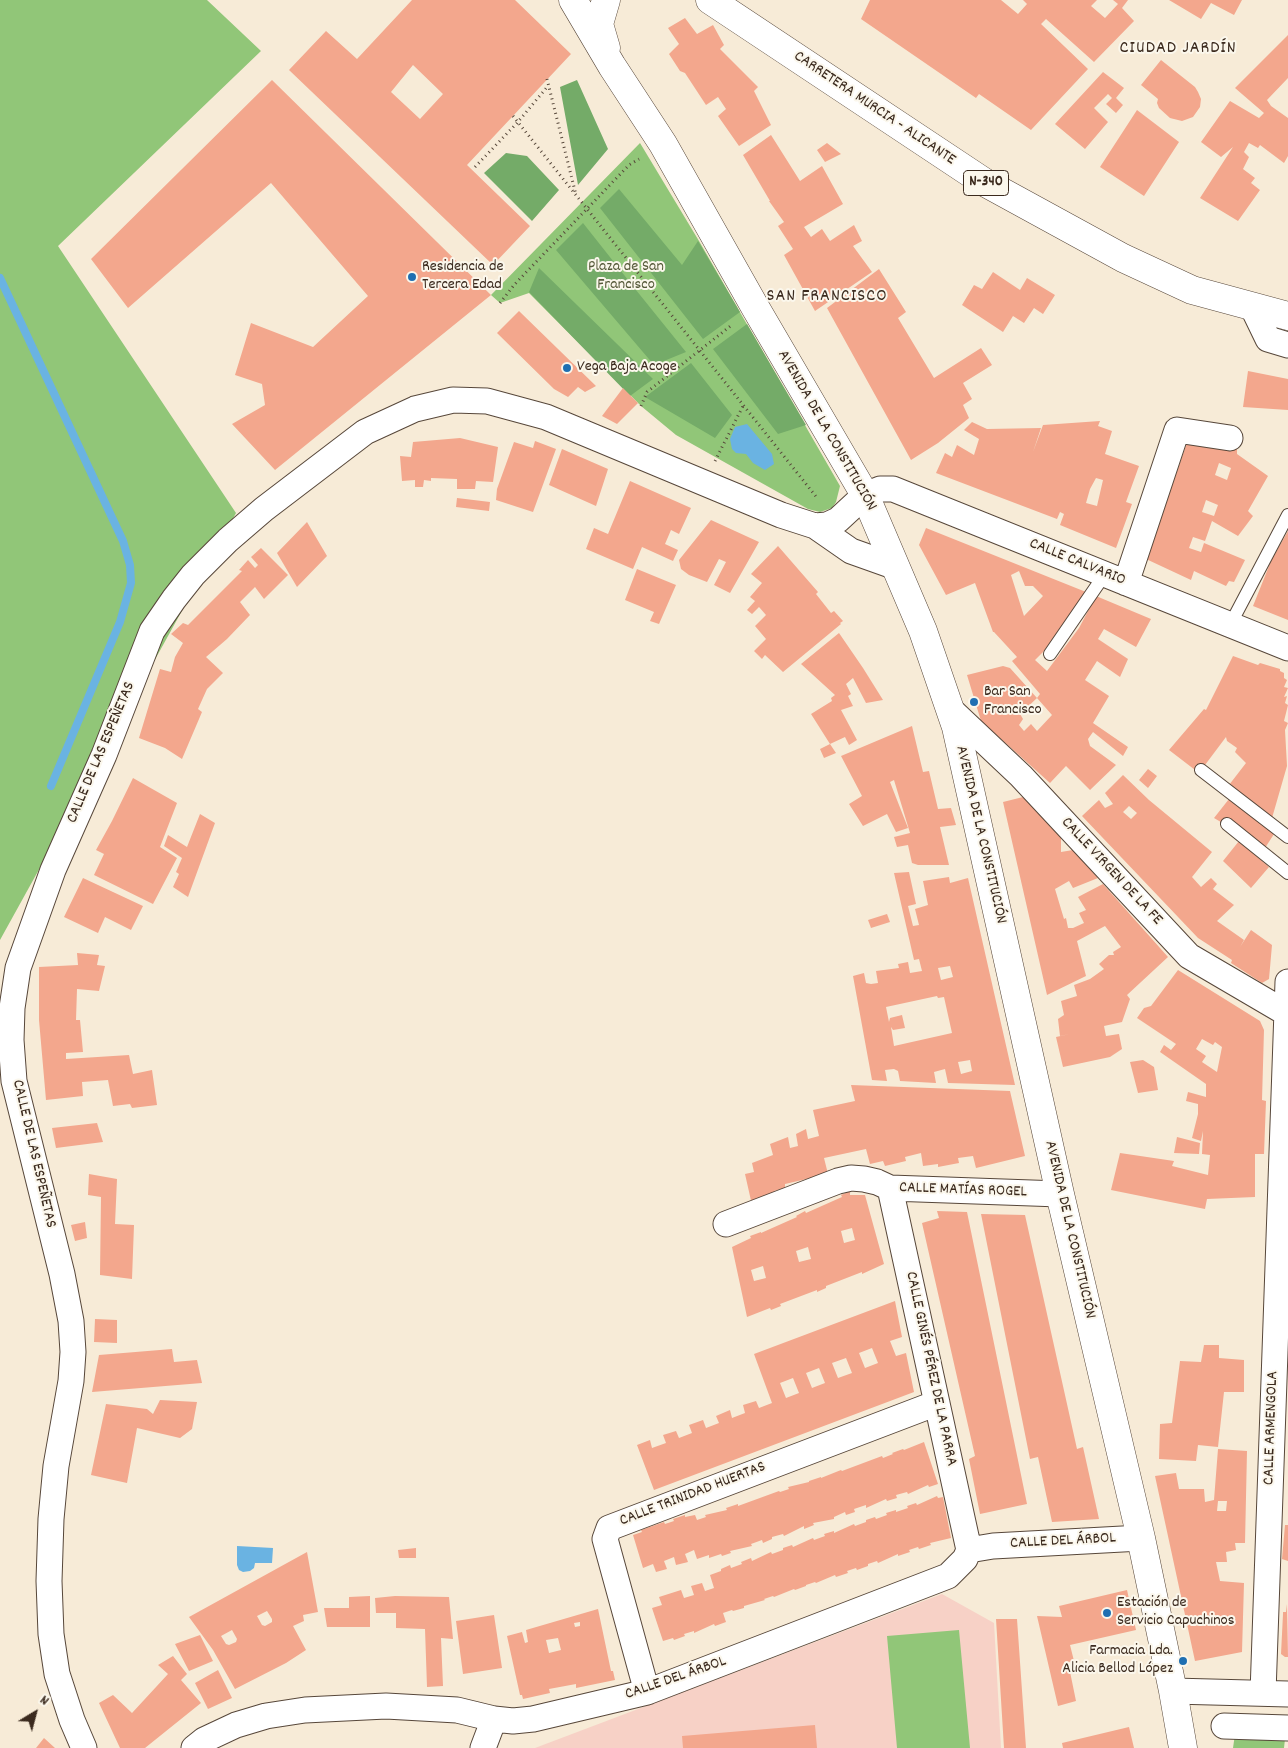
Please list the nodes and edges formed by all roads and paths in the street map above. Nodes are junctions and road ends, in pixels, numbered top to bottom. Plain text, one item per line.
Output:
1 (573, 0) edge
2 (606, 0) edge
3 (710, 0) edge
4 (612, 66) junction
5 (547, 80) dead end
6 (549, 86) junction
7 (513, 116) dead end
8 (517, 123) junction
9 (629, 165) dead end
10 (476, 167) dead end
11 (576, 196) junction
12 (587, 209) junction
13 (500, 303) dead end
14 (1252, 306) junction
15 (1288, 316) edge
16 (739, 320) dead end
17 (1288, 345) edge
18 (699, 350) junction
19 (641, 406) dead end
20 (743, 406) junction
21 (1230, 438) dead end
22 (716, 458) dead end
23 (865, 495) junction
24 (817, 514) junction
25 (1288, 515) edge
26 (896, 567) junction
27 (1115, 578) junction
28 (1230, 625) junction
29 (1288, 648) edge
30 (1050, 654) dead end
31 (950, 709) junction
32 (1201, 770) dead end
33 (1226, 824) dead end
34 (1288, 837) edge
35 (1288, 873) edge
36 (1288, 982) edge
37 (1287, 1014) edge
38 (890, 1188) junction
39 (1060, 1194) junction
40 (726, 1224) dead end
41 (937, 1404) junction
42 (1141, 1538) junction
43 (969, 1550) junction
44 (1174, 1691) junction
45 (647, 1692) junction
46 (1263, 1693) junction
47 (1288, 1694) edge
48 (494, 1719) junction
49 (1288, 1728) edge
50 (1224, 1730) edge
51 (84, 1748) edge
52 (194, 1748) edge
53 (483, 1748) edge
54 (1183, 1748) edge

1 - 4 main road, AVENIDA DE LA CONSTITUCIÓN
2 - 4 main road
3 - 14 main road, CARRETERA MURCIA - ALICANTE / N-340
4 - 23 main road, AVENIDA DE LA CONSTITUCIÓN
5 - 6 path
6 - 8 path
6 - 11 path
7 - 8 path
8 - 10 path
8 - 11 path
9 - 12 path
11 - 12 path
12 - 13 path
12 - 18 path
14 - 15 main road, CARRETERA MURCIA - ALICANTE / N-340
14 - 17 street
16 - 18 path
18 - 19 path
18 - 20 path
20 - 22 path
20 - 24 path
21 - 27 street
23 - 24 street
23 - 26 main road, AVENIDA DE LA CONSTITUCIÓN
23 - 27 street, CALLE CALVARIO
24 - 26 street
24 - 51 street, CALLE DE LAS ESPEÑETAS
25 - 28 lane
26 - 31 main road, AVENIDA DE LA CONSTITUCIÓN
27 - 28 street, CALLE CALVARIO
27 - 30 lane
28 - 29 street, CALLE CALVARIO
31 - 37 street, CALLE VIRGEN DE LA FE
31 - 39 main road, AVENIDA DE LA CONSTITUCIÓN
32 - 34 lane
33 - 35 lane
36 - 37 street, CALLE ARMENGOLA
37 - 46 street, CALLE ARMENGOLA
38 - 39 street, CALLE MATÍAS ROGEL
38 - 40 street, CALLE MATÍAS ROGEL
38 - 41 street, CALLE GINÉS PÉREZ DE LA PARRA
39 - 42 main road, AVENIDA DE LA CONSTITUCIÓN
41 - 43 street, CALLE GINÉS PÉREZ DE LA PARRA
41 - 45 street, CALLE TRINIDAD HUERTAS
42 - 43 street, CALLE DEL ÁRBOL
42 - 44 main road, AVENIDA DE LA CONSTITUCIÓN
43 - 45 street, CALLE DEL ÁRBOL
44 - 46 street
44 - 54 main road, AVENIDA DE LA CONSTITUCIÓN
45 - 48 street, CALLE DEL ÁRBOL
46 - 47 street
48 - 52 street, CALLE DEL ÁRBOL
48 - 53 street
49 - 50 street

